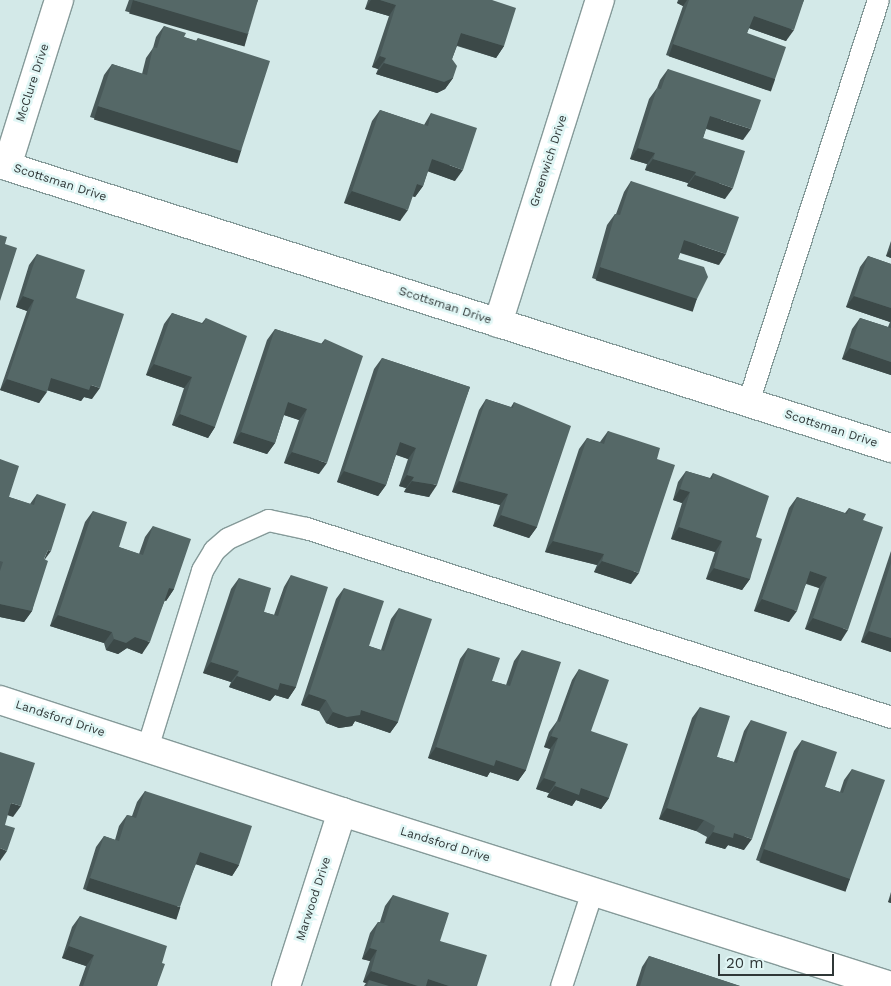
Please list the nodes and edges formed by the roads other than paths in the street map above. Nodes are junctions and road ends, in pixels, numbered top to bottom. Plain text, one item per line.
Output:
1 (59, 0) edge
2 (600, 0) edge
3 (878, 0) edge
4 (3, 165) edge
5 (498, 323) junction
6 (748, 402) junction
7 (891, 448) edge
8 (0, 700) edge
9 (891, 717) edge
10 (147, 748) junction
11 (342, 812) junction
12 (592, 891) junction
13 (844, 979) edge
14 (286, 986) edge
15 (561, 986) edge
16 (891, 986) edge

1 - 4 street, McClure Drive
2 - 5 street, Greenwich Drive
3 - 6 lane
4 - 5 street, Scottsman Drive
5 - 6 street, Scottsman Drive
6 - 7 street, Scottsman Drive
8 - 10 street, Landsford Drive
9 - 10 lane
10 - 11 street, Landsford Drive
11 - 12 street, Landsford Drive
11 - 14 street, Marwood Drive
12 - 13 street, Landsford Drive
12 - 15 lane
13 - 16 street, Landsford Drive

